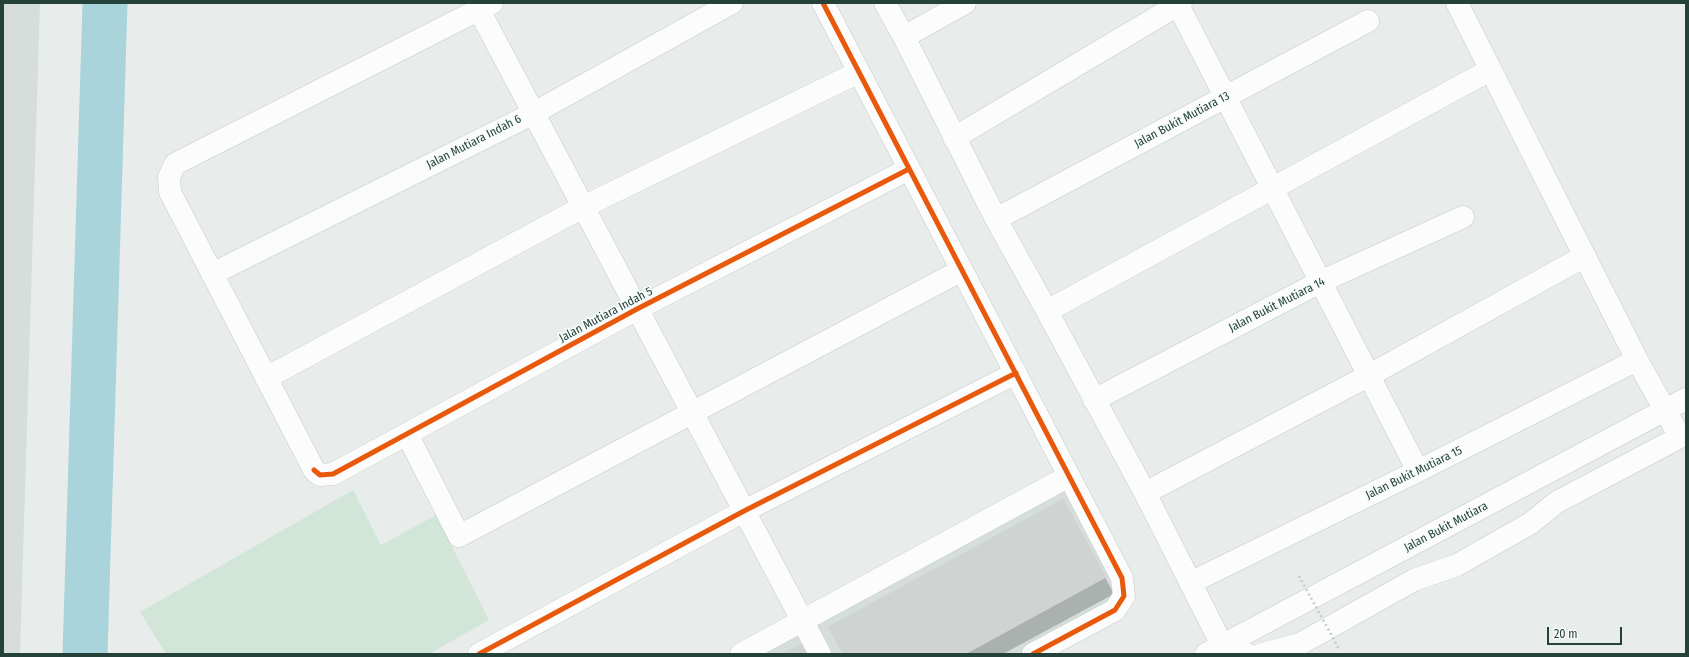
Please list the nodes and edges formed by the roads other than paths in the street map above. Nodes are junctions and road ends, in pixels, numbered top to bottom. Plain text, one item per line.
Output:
1 (732, 3) edge
2 (823, 3) edge
3 (885, 3) edge
4 (965, 3) edge
5 (1457, 3) edge
6 (1179, 4) edge
7 (486, 6) edge
8 (1368, 21) dead end
9 (904, 37) junction
10 (1490, 70) junction
11 (859, 72) junction
12 (1226, 96) junction
13 (534, 113) junction
14 (954, 138) junction
15 (909, 169) junction
16 (1273, 187) junction
17 (583, 208) junction
18 (1464, 217) dead end
19 (996, 219) junction
20 (1585, 256) junction
21 (962, 270) junction
22 (212, 274) junction
23 (1320, 282) junction
24 (637, 309) junction
25 (1047, 311) junction
26 (1637, 360) junction
27 (1016, 373) junction
28 (1368, 376) junction
29 (266, 378) junction
30 (1686, 399) edge
31 (1094, 400) junction
32 (1665, 410) junction
33 (692, 414) junction
34 (406, 434) junction
35 (1683, 436) edge
36 (1418, 471) junction
37 (1069, 476) junction
38 (1145, 493) junction
39 (744, 511) junction
40 (1190, 583) junction
41 (802, 622) junction
42 (1301, 644) junction
43 (1216, 651) edge
44 (479, 654) edge
45 (741, 654) edge
46 (820, 654) edge
47 (1033, 654) edge
48 (1246, 654) edge
49 (1262, 654) edge
50 (1282, 654) edge

1 - 13 street, Jalan Mutiara Indah 6
2 - 11 street
3 - 9 street
4 - 9 street
5 - 10 street
6 - 12 street
6 - 14 street
7 - 13 street
7 - 22 street
8 - 12 street, Jalan Bukit Mutiara 13
9 - 14 street
10 - 16 street
10 - 20 street
11 - 15 street
11 - 17 street
12 - 16 street
12 - 19 street, Jalan Bukit Mutiara 13
13 - 17 street
13 - 22 street, Jalan Mutiara Indah 6
14 - 19 street
15 - 21 street
15 - 24 street, Jalan Mutiara Indah 5
16 - 23 street
16 - 25 street
17 - 24 street
17 - 29 street
18 - 23 street, Jalan Bukit Mutiara 14
19 - 25 street
20 - 26 street
20 - 28 street
21 - 27 street
21 - 33 street
22 - 29 street
23 - 28 street
23 - 31 street, Jalan Bukit Mutiara 14
24 - 33 street
24 - 34 street, Jalan Mutiara Indah 5
25 - 31 street
26 - 32 street
26 - 36 street, Jalan Bukit Mutiara 15
27 - 37 street
27 - 39 street
28 - 36 street
28 - 38 street
29 - 34 street, Jalan Mutiara Indah 5
30 - 32 street, Jalan Bukit Mutiara
31 - 38 street
32 - 35 street
32 - 43 street, Jalan Bukit Mutiara
33 - 34 street
33 - 39 street
35 - 42 street
36 - 40 street, Jalan Bukit Mutiara 15
37 - 41 street
37 - 47 street
38 - 40 street
39 - 41 street
39 - 44 street
40 - 43 street
41 - 45 street
41 - 46 street
42 - 49 street
42 - 50 street
43 - 48 street

